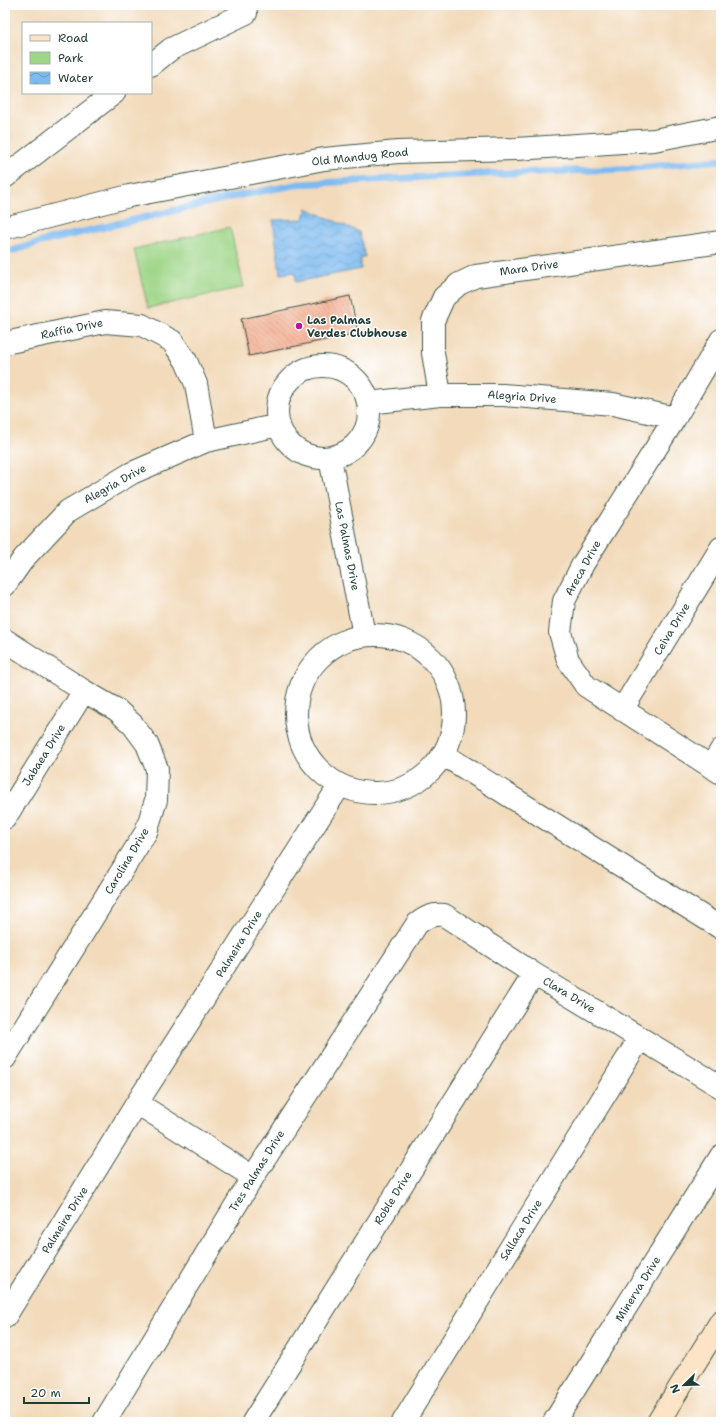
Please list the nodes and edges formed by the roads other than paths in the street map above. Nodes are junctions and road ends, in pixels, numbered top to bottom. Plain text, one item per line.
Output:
1 (246, 13) dead end
2 (152, 64) edge
3 (113, 94) edge
4 (721, 126) edge
5 (5, 177) edge
6 (5, 228) edge
7 (721, 242) edge
8 (721, 340) edge
9 (5, 343) edge
10 (440, 395) junction
11 (368, 403) junction
12 (675, 418) junction
13 (279, 425) junction
14 (206, 441) junction
15 (330, 458) junction
16 (721, 548) edge
17 (5, 585) edge
18 (364, 635) junction
19 (5, 640) edge
20 (84, 691) junction
21 (622, 710) junction
22 (444, 755) junction
23 (718, 763) edge
24 (340, 785) junction
25 (5, 818) edge
26 (417, 924) joint
27 (721, 928) edge
28 (534, 974) junction
29 (640, 1038) junction
30 (5, 1058) edge
31 (721, 1087) edge
32 (138, 1103) junction
33 (721, 1156) edge
34 (253, 1177) junction
35 (5, 1317) edge
36 (721, 1321) edge
37 (104, 1422) edge
38 (253, 1422) edge
39 (403, 1422) edge
40 (554, 1422) edge
41 (658, 1422) edge

1 - 2 street
3 - 5 street
4 - 6 street, Old Mandug Road
7 - 10 street, Mara Drive
8 - 12 street, Areca Drive
9 - 14 street, Raffia Drive
10 - 11 street, Alegria Drive
10 - 12 street, Alegria Drive
11 - 13 street
11 - 15 street
12 - 21 street, Areca Drive
13 - 14 street, Alegria Drive
13 - 15 street
14 - 17 street, Alegria Drive
15 - 18 street, Las Palmas Drive
16 - 21 street, Ceiva Drive
18 - 22 street
18 - 24 street
19 - 20 street, Carolina Drive
20 - 25 street, Jabaea Drive
20 - 30 street, Carolina Drive
21 - 23 street, Areca Drive
22 - 24 street
22 - 27 street
24 - 32 street, Palmeira Drive
26 - 28 street, Clara Drive
26 - 34 street, Tres Palmas Drive
28 - 29 street, Clara Drive
28 - 38 street, Roble Drive
29 - 31 street, Clara Drive
29 - 39 street, Sallaca Drive
32 - 34 street
32 - 35 street, Palmeira Drive
33 - 40 street, Minerva Drive
34 - 37 street, Tres Palmas Drive
36 - 41 main road

